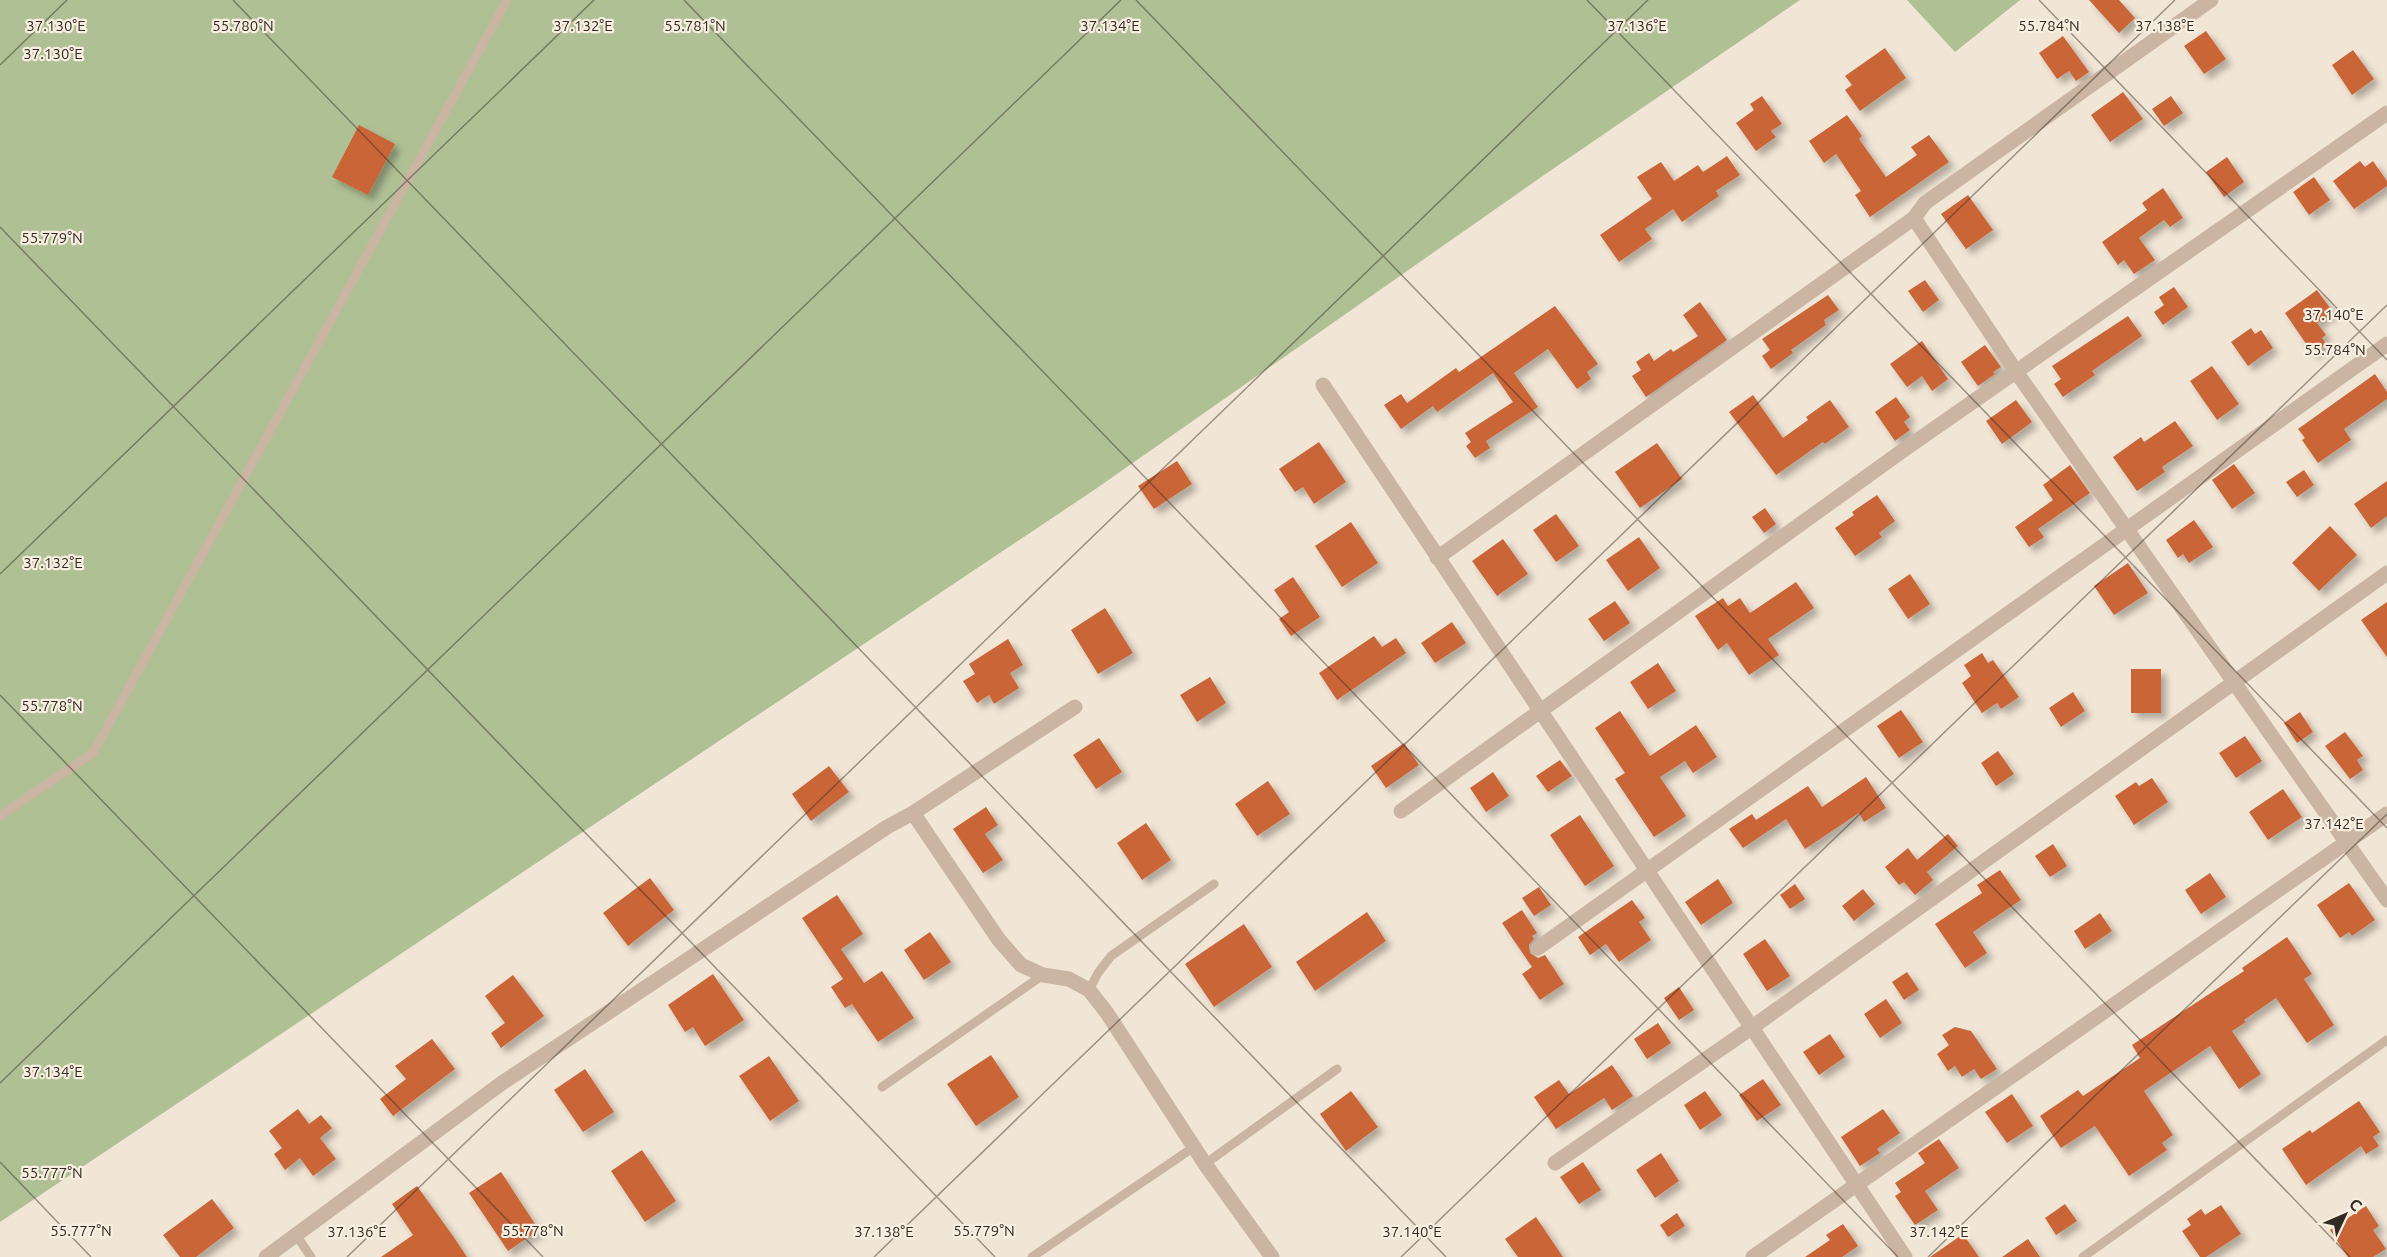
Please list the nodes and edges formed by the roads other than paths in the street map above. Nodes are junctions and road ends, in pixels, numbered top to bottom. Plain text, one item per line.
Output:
1 (507, 0) edge
2 (2211, 0) edge
3 (2387, 112) edge
4 (1914, 218) junction
5 (2387, 344) edge
6 (2017, 373) junction
7 (1323, 385) dead end
8 (2126, 528) junction
9 (1437, 558) junction
10 (2387, 573) edge
11 (2235, 683) junction
12 (1075, 707) dead end
13 (1542, 711) junction
14 (1401, 811) dead end
15 (913, 813) junction
16 (2387, 814) edge
17 (0, 816) edge
18 (2347, 843) junction
19 (1646, 871) junction
20 (1214, 884) dead end
21 (2387, 900) edge
22 (1538, 948) dead end
23 (1044, 975) junction
24 (1089, 990) junction
25 (1751, 1028) junction
26 (2387, 1040) edge
27 (1336, 1069) dead end
28 (882, 1087) dead end
29 (1194, 1147) junction
30 (1555, 1163) dead end
31 (1205, 1164) junction
32 (1856, 1184) junction
33 (296, 1235) junction
34 (266, 1257) edge
35 (311, 1257) edge
36 (1032, 1257) edge
37 (1272, 1257) edge
38 (1753, 1257) edge
39 (1905, 1257) edge
40 (2083, 1257) edge

1 - 17 lane
2 - 4 street
3 - 6 street
4 - 6 street
4 - 9 street
5 - 8 street
6 - 8 street
6 - 13 street
7 - 9 street
8 - 11 street
8 - 19 street
9 - 13 street
10 - 11 street
11 - 18 street
11 - 25 street
12 - 15 street
13 - 14 street
13 - 19 street
15 - 23 street
15 - 33 street
16 - 18 street
18 - 21 street
18 - 32 street
19 - 22 street
19 - 25 street
20 - 24 lane
23 - 24 street
23 - 28 lane
24 - 29 street
25 - 30 street
25 - 32 street
26 - 40 lane
27 - 31 lane
29 - 31 street
29 - 36 lane
31 - 37 street
32 - 38 street
32 - 39 street
33 - 34 street
33 - 35 lane

